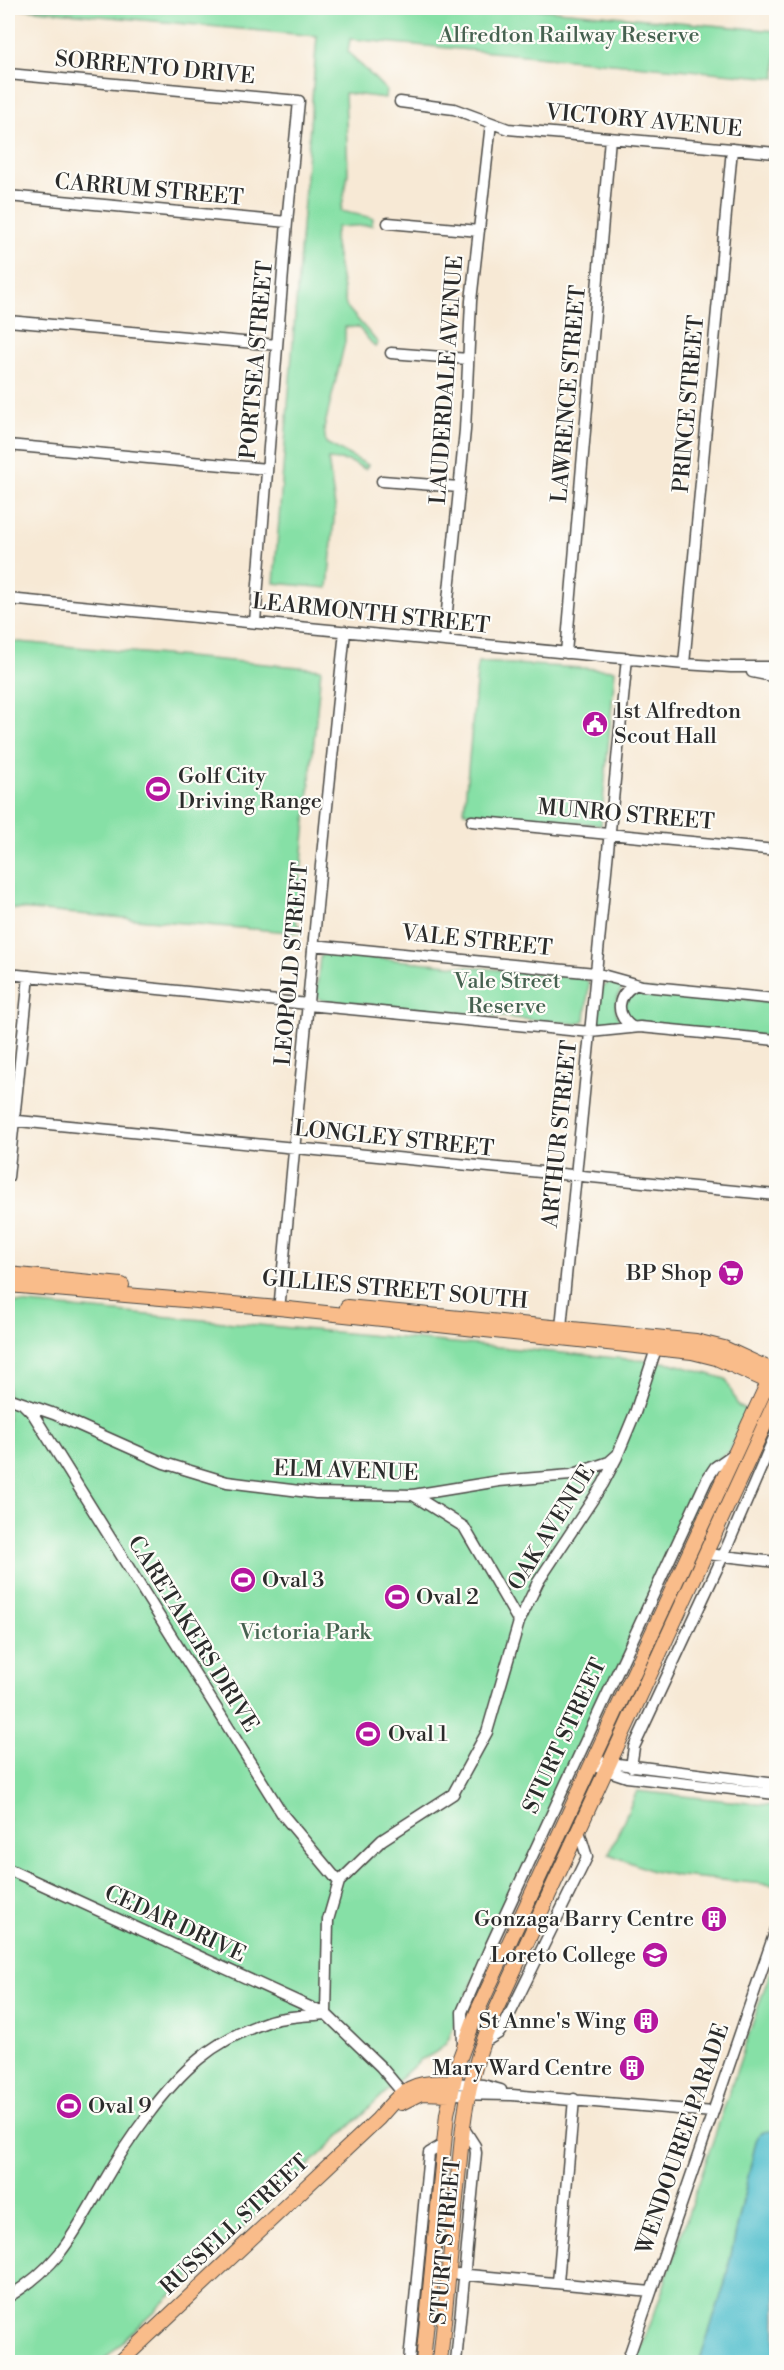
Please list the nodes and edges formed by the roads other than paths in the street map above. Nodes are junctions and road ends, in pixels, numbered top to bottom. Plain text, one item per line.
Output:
1 (8, 74) edge
2 (300, 101) joint
3 (400, 102) dead end
4 (491, 123) junction
5 (610, 138) junction
6 (732, 149) junction
7 (777, 153) edge
8 (8, 196) edge
9 (287, 222) junction
10 (388, 223) dead end
11 (479, 231) junction
12 (8, 321) edge
13 (277, 345) junction
14 (391, 353) dead end
15 (468, 359) junction
16 (8, 445) edge
17 (267, 468) junction
18 (382, 481) dead end
19 (459, 487) junction
20 (8, 599) edge
21 (255, 622) junction
22 (345, 631) junction
23 (444, 641) junction
24 (566, 653) junction
25 (627, 658) junction
26 (684, 664) junction
27 (731, 667) junction
28 (777, 667) edge
29 (777, 677) edge
30 (472, 821) dead end
31 (610, 832) junction
32 (777, 849) edge
33 (313, 945) junction
34 (595, 973) junction
35 (9, 974) edge
36 (29, 976) junction
37 (635, 985) junction
38 (8, 991) edge
39 (777, 999) edge
40 (308, 1005) junction
41 (632, 1027) junction
42 (590, 1032) junction
43 (777, 1040) edge
44 (10, 1120) edge
45 (294, 1148) junction
46 (8, 1176) edge
47 (575, 1176) junction
48 (777, 1195) edge
49 (8, 1274) edge
50 (8, 1285) edge
51 (280, 1304) junction
52 (560, 1333) junction
53 (656, 1349) junction
54 (774, 1375) edge
55 (8, 1398) edge
56 (777, 1400) edge
57 (20, 1402) junction
58 (777, 1433) edge
59 (736, 1453) junction
60 (618, 1454) junction
61 (413, 1495) junction
62 (707, 1554) junction
63 (723, 1556) junction
64 (777, 1562) edge
65 (519, 1622) junction
66 (592, 1763) junction
67 (630, 1767) junction
68 (608, 1768) junction
69 (777, 1784) edge
70 (777, 1794) edge
71 (537, 1865) junction
72 (8, 1869) edge
73 (339, 1882) junction
74 (777, 1929) edge
75 (326, 2014) junction
76 (452, 2088) junction
77 (468, 2089) junction
78 (406, 2096) junction
79 (574, 2099) junction
80 (712, 2112) junction
81 (463, 2127) junction
82 (444, 2144) junction
83 (449, 2273) junction
84 (465, 2275) junction
85 (558, 2282) junction
86 (651, 2292) junction
87 (8, 2297) edge
88 (120, 2362) edge
89 (409, 2362) edge
90 (423, 2362) edge
91 (440, 2362) edge
92 (456, 2362) edge
93 (627, 2362) edge

1 - 2 street, SORRENTO DRIVE
2 - 9 street, PORTSEA STREET
3 - 4 street, VICTORY AVENUE
4 - 5 street, VICTORY AVENUE
4 - 11 street, LAUDERDALE AVENUE
5 - 6 street, VICTORY AVENUE
5 - 24 street, LAWRENCE STREET
6 - 7 street, VICTORY AVENUE
6 - 26 street, PRINCE STREET
8 - 9 street, CARRUM STREET
9 - 13 street, PORTSEA STREET
10 - 11 street
11 - 15 street, LAUDERDALE AVENUE
12 - 13 street
13 - 17 street, PORTSEA STREET
14 - 15 street
15 - 19 street, LAUDERDALE AVENUE
16 - 17 street
17 - 21 street, PORTSEA STREET
18 - 19 street
19 - 23 street, LAUDERDALE AVENUE
20 - 21 street, LEARMONTH STREET
21 - 22 street, LEARMONTH STREET
22 - 23 street, LEARMONTH STREET
22 - 33 street, LEOPOLD STREET
23 - 24 street, LEARMONTH STREET
24 - 25 street, LEARMONTH STREET
25 - 26 street, LEARMONTH STREET
25 - 31 street, ARTHUR STREET
26 - 27 street, LEARMONTH STREET
27 - 28 street, LEARMONTH STREET
27 - 29 street, LEARMONTH STREET
30 - 31 street, MUNRO STREET
31 - 32 street, MUNRO STREET
31 - 34 street, ARTHUR STREET
33 - 34 street, VALE STREET
33 - 40 street, LEOPOLD STREET
34 - 37 street, VALE STREET
34 - 42 street, ARTHUR STREET
35 - 36 street
35 - 38 street
36 - 40 street
36 - 44 street
37 - 39 street, VALE STREET
37 - 41 street
40 - 42 street
40 - 45 street, LEOPOLD STREET
41 - 42 street
41 - 43 street
42 - 47 street, ARTHUR STREET
44 - 45 street, LONGLEY STREET
44 - 46 street
45 - 47 street, LONGLEY STREET
45 - 51 street, LEOPOLD STREET
47 - 48 street, LONGLEY STREET
47 - 52 street, ARTHUR STREET
49 - 51 main road, GILLIES STREET SOUTH
50 - 51 main road, GILLIES STREET SOUTH
51 - 52 main road, GILLIES STREET SOUTH
52 - 53 main road, GILLIES STREET SOUTH
52 - 54 main road, GILLIES STREET SOUTH
53 - 54 main road, GILLIES STREET SOUTH
53 - 60 street
54 - 59 main road, STURT STREET
55 - 57 street, ELM AVENUE
56 - 62 main road, STURT STREET
57 - 61 street, ELM AVENUE
57 - 73 street, CARETAKERS DRIVE
58 - 63 street
59 - 66 main road, STURT STREET
59 - 71 street, STURT STREET
60 - 61 street, ELM AVENUE
60 - 65 street, OAK AVENUE
61 - 65 street, OAK AVENUE
62 - 63 street
62 - 68 main road, STURT STREET
63 - 64 street
63 - 67 street
65 - 73 street, OAK AVENUE
66 - 68 street
66 - 71 main road, STURT STREET
67 - 68 street
67 - 69 street
68 - 70 street
68 - 77 main road, STURT STREET
71 - 76 main road, STURT STREET
72 - 75 street, CEDAR DRIVE
73 - 75 street, OAK AVENUE
74 - 80 street, WENDOUREE PARADE
75 - 78 street
75 - 87 street
76 - 77 street, RUSSELL STREET
76 - 78 main road, RUSSELL STREET
76 - 82 main road, STURT STREET
77 - 79 street, RUSSELL STREET
77 - 81 main road, STURT STREET
78 - 88 main road, RUSSELL STREET
79 - 80 street, RUSSELL STREET
79 - 85 street
80 - 86 street, WENDOUREE PARADE
81 - 83 main road, STURT STREET
81 - 84 street, STURT STREET
82 - 89 street, STURT STREET
82 - 90 main road, STURT STREET
83 - 84 street
83 - 91 main road, STURT STREET
84 - 85 street
84 - 92 street, STURT STREET
85 - 86 street
86 - 93 street, WENDOUREE PARADE

